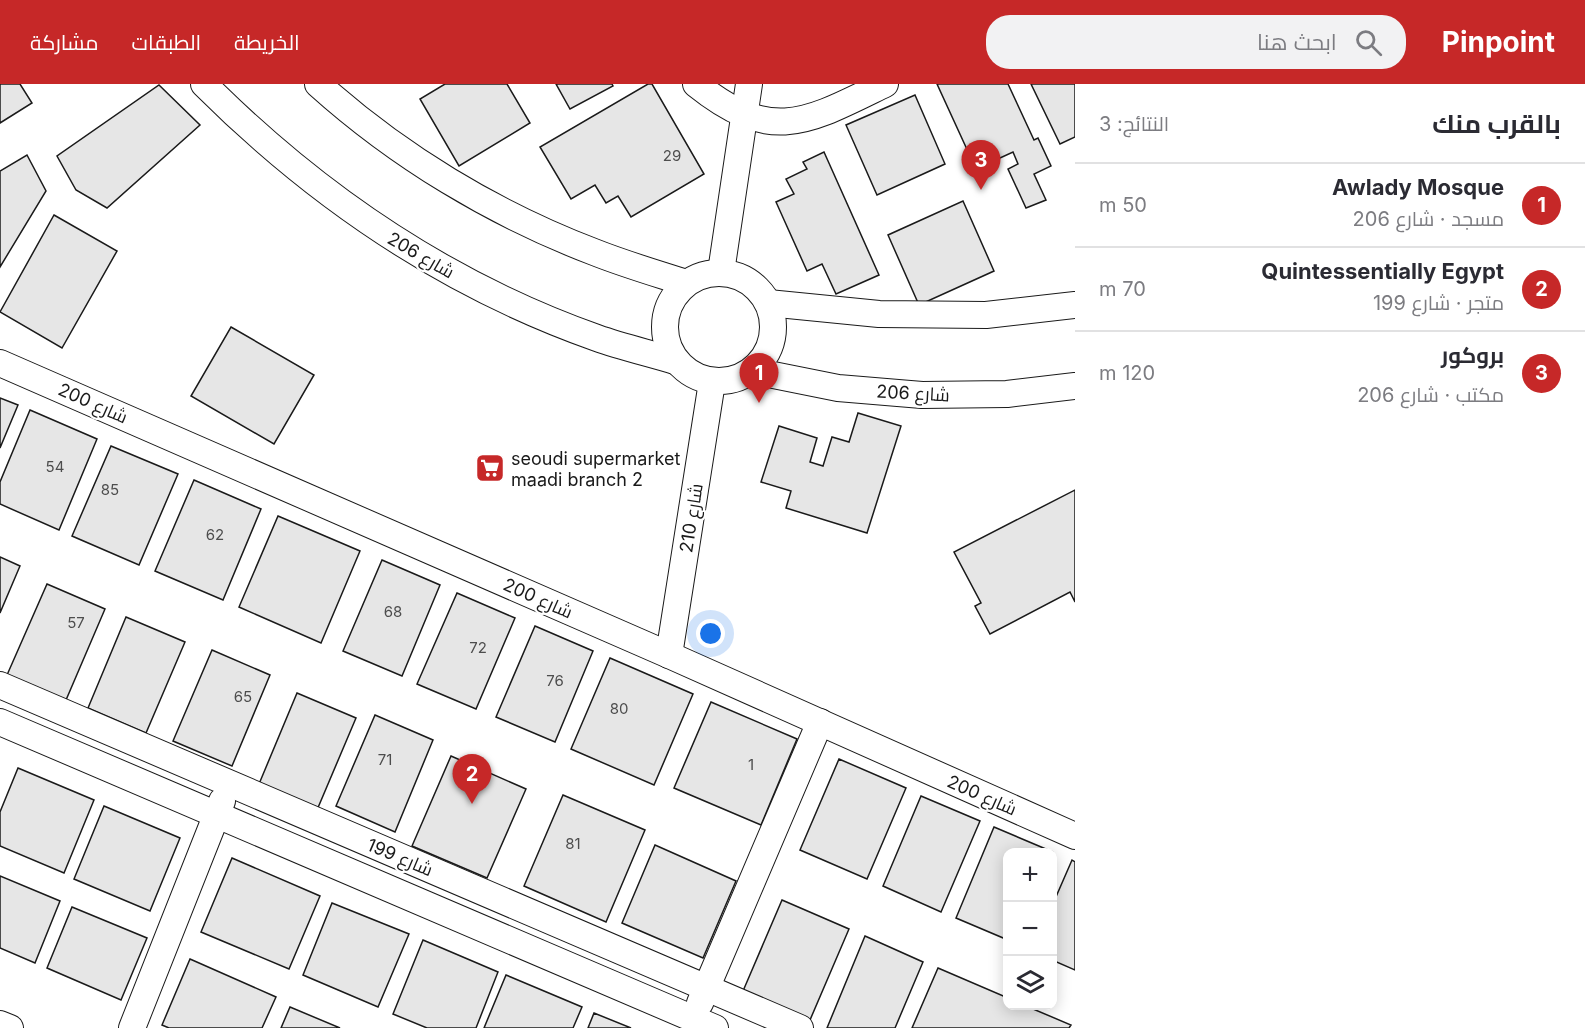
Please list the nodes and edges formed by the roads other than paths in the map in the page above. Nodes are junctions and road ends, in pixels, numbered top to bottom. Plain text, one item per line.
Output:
1 (204, 84) edge
2 (318, 84) edge
3 (696, 84) edge
4 (749, 84) edge
5 (885, 84) edge
6 (744, 116) junction
7 (721, 272) junction
8 (686, 283) junction
9 (768, 303) junction
10 (1075, 305) edge
11 (675, 361) junction
12 (0, 363) edge
13 (753, 371) junction
14 (712, 382) junction
15 (1075, 386) edge
16 (669, 655) junction
17 (0, 685) edge
18 (0, 722) edge
19 (820, 722) junction
20 (229, 784) junction
21 (216, 815) junction
22 (1075, 836) edge
23 (707, 987) junction
24 (704, 1023) edge
25 (0, 1024) edge
26 (10, 1028) edge
27 (132, 1028) edge
28 (800, 1028) edge

1 - 11 street, شارع 206
2 - 8 street
3 - 6 street
4 - 6 street
5 - 6 street
6 - 7 street
7 - 8 street
7 - 9 street
8 - 11 street
9 - 10 street
9 - 13 street
11 - 14 street
12 - 16 street, شارع 200
13 - 14 street
13 - 15 street, شارع 206
14 - 16 street, شارع 210
16 - 19 street, شارع 200
17 - 20 street, شارع 199
18 - 21 street, شارع 199
19 - 22 street, شارع 200
19 - 23 street
20 - 21 street
20 - 23 street, شارع 199
21 - 24 street, شارع 199
21 - 27 street
23 - 24 street
23 - 28 street, شارع 199
25 - 26 street

